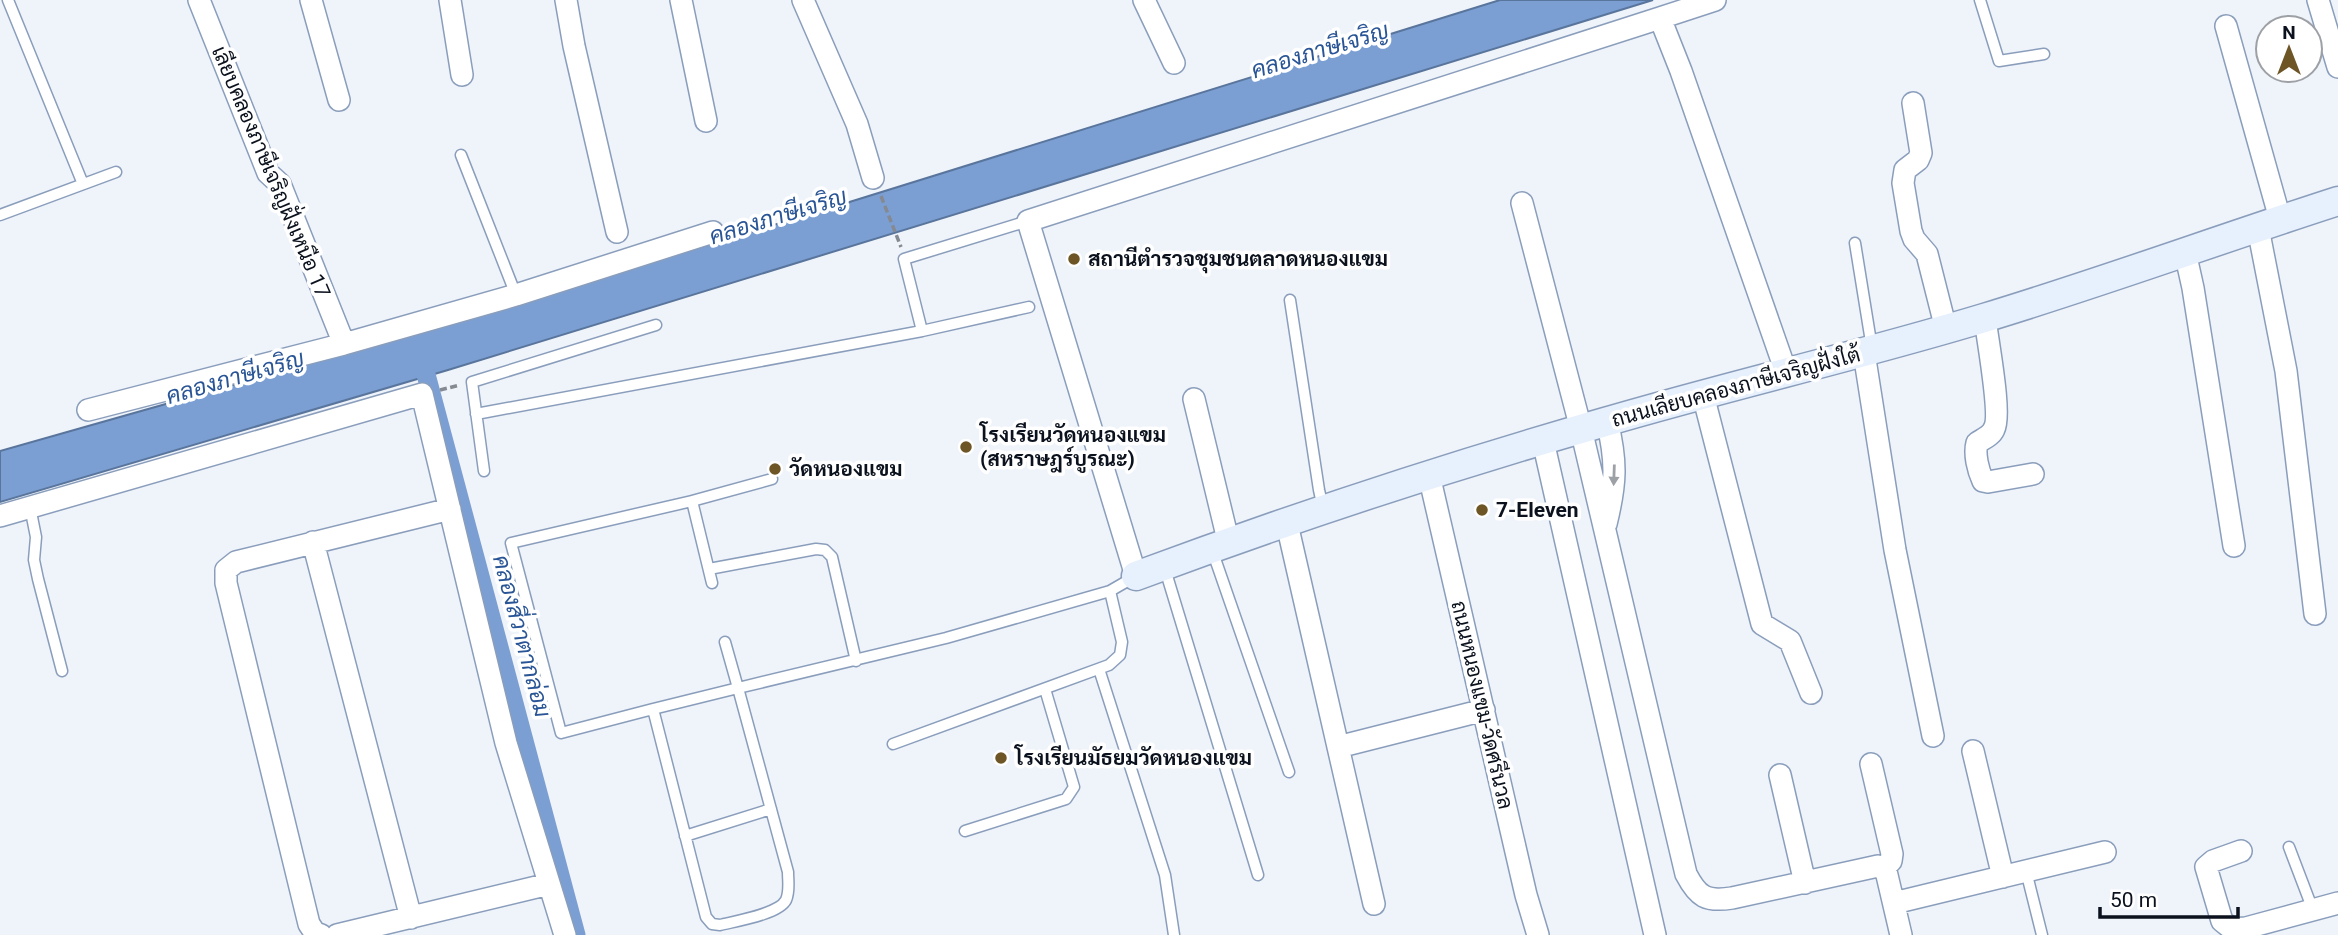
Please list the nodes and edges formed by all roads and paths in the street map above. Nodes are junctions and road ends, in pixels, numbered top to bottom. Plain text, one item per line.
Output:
1 (199, 0) edge
2 (311, 0) edge
3 (450, 0) edge
4 (566, 0) edge
5 (681, 0) edge
6 (803, 0) edge
7 (1144, 0) edge
8 (1715, 0) edge
9 (1980, 0) edge
10 (2318, 0) edge
11 (6, 6) edge
12 (1660, 18) junction
13 (2226, 26) dead end
14 (2045, 54) dead end
15 (1174, 63) dead end
16 (2338, 67) edge
17 (462, 75) dead end
18 (339, 100) dead end
19 (1913, 103) dead end
20 (706, 121) dead end
21 (461, 155) dead end
22 (116, 172) dead end
23 (873, 178) joint
24 (83, 184) junction
25 (2338, 201) edge
26 (1522, 203) dead end
27 (0, 215) edge
28 (1028, 221) junction
29 (2269, 224) junction
30 (617, 232) dead end
31 (713, 232) dead end
32 (1855, 243) dead end
33 (900, 244) dead end
34 (2185, 253) junction
35 (516, 295) junction
36 (1290, 300) dead end
37 (1029, 307) dead end
38 (1985, 318) junction
39 (656, 325) dead end
40 (1946, 329) junction
41 (922, 331) junction
42 (344, 344) junction
43 (1868, 352) junction
44 (1786, 372) junction
45 (472, 382) junction
46 (422, 394) junction
47 (1703, 395) junction
48 (1194, 398) dead end
49 (88, 410) dead end
50 (476, 414) junction
51 (1594, 425) junction
52 (1543, 441) junction
53 (484, 471) dead end
54 (2033, 474) dead end
55 (1429, 475) junction
56 (772, 479) dead end
57 (692, 501) junction
58 (30, 507) junction
59 (450, 509) junction
60 (1324, 511) junction
61 (0, 516) edge
62 (1287, 524) junction
63 (313, 542) junction
64 (2234, 546) dead end
65 (1220, 547) junction
66 (1164, 566) junction
67 (709, 569) junction
68 (1136, 576) junction
69 (712, 583) dead end
70 (1110, 591) junction
71 (2315, 614) dead end
72 (725, 642) dead end
73 (856, 661) junction
74 (1099, 669) junction
75 (62, 671) dead end
76 (738, 688) junction
77 (1045, 689) junction
78 (1811, 693) dead end
79 (653, 709) junction
80 (1483, 710) junction
81 (1933, 736) dead end
82 (893, 744) dead end
83 (1338, 747) junction
84 (1973, 751) dead end
85 (1871, 764) dead end
86 (1289, 772) dead end
87 (1780, 775) dead end
88 (771, 809) junction
89 (965, 831) dead end
90 (685, 836) junction
91 (2289, 847) dead end
92 (2241, 851) dead end
93 (2105, 852) dead end
94 (1882, 867) junction
95 (2026, 871) junction
96 (1258, 875) dead end
97 (2003, 877) junction
98 (1805, 883) junction
99 (549, 884) junction
100 (1895, 903) junction
101 (2338, 903) edge
102 (1374, 904) dead end
103 (2313, 910) junction
104 (411, 918) junction
105 (2224, 930) edge
106 (321, 935) edge
107 (337, 935) edge
108 (565, 935) edge
109 (1174, 935) edge
110 (1538, 935) edge
111 (1655, 935) edge
112 (1901, 935) edge
113 (2042, 935) edge

1 - 42 street, เลียบคลองภาษีเจริญฝั่งเหนือ 17
2 - 18 street
3 - 17 street
4 - 30 street
5 - 20 street
6 - 23 street
7 - 15 street
8 - 12 street
9 - 14 lane
10 - 16 street
11 - 24 lane
12 - 28 street
12 - 44 street
13 - 29 street
19 - 40 street
21 - 35 lane
22 - 24 lane
23 - 33 path
24 - 27 lane
25 - 29 street, ถนนเลียบคลองภาษีเจริญฝั่งใต้
26 - 51 street
28 - 41 lane
28 - 68 street
29 - 34 street, ถนนเลียบคลองภาษีเจริญฝั่งใต้
29 - 71 street
31 - 35 street
32 - 43 lane
34 - 38 street, ถนนเลียบคลองภาษีเจริญฝั่งใต้
34 - 64 street
35 - 42 street
36 - 60 lane
37 - 41 lane
38 - 40 street, ถนนเลียบคลองภาษีเจริญฝั่งใต้
38 - 54 street
39 - 45 lane
40 - 43 street, ถนนเลียบคลองภาษีเจริญฝั่งใต้
41 - 50 lane
42 - 49 street
43 - 44 street, ถนนเลียบคลองภาษีเจริญฝั่งใต้
43 - 81 street
44 - 47 street, ถนนเลียบคลองภาษีเจริญฝั่งใต้
45 - 46 path
45 - 50 lane
46 - 58 street
46 - 59 street
47 - 51 street, ถนนเลียบคลองภาษีเจริญฝั่งใต้
47 - 78 street
48 - 65 street
50 - 53 lane
51 - 52 street, ถนนเลียบคลองภาษีเจริญฝั่งใต้
51 - 98 street
52 - 55 street, ถนนเลียบคลองภาษีเจริญฝั่งใต้
52 - 111 street
55 - 60 street, ถนนเลียบคลองภาษีเจริญฝั่งใต้
55 - 80 street, ถนนหนองแขม-วัดศรีนวล
56 - 57 lane
57 - 67 lane
57 - 79 lane
58 - 61 street
58 - 75 lane
59 - 63 street
59 - 99 street
60 - 62 street, ถนนเลียบคลองภาษีเจริญฝั่งใต้
62 - 65 street, ถนนเลียบคลองภาษีเจริญฝั่งใต้
62 - 83 street
63 - 104 street
63 - 106 street
65 - 66 street, ถนนเลียบคลองภาษีเจริญฝั่งใต้
65 - 86 lane
66 - 68 street, ถนนเลียบคลองภาษีเจริญฝั่งใต้
66 - 96 lane
67 - 69 lane
67 - 73 lane
68 - 70 lane
70 - 73 lane
70 - 74 lane
72 - 76 lane
73 - 76 lane
74 - 77 lane
74 - 109 lane
76 - 79 lane
76 - 88 lane
77 - 82 lane
77 - 89 lane
79 - 90 lane
80 - 83 street
80 - 110 street, ถนนหนองแขม-วัดศรีนวล
83 - 102 street
84 - 97 street
85 - 94 street
87 - 98 street
88 - 90 lane
88 - 90 lane
91 - 103 lane
92 - 105 street
93 - 95 street
94 - 98 street
94 - 100 street
95 - 97 street
95 - 113 lane
97 - 100 street
99 - 104 street
99 - 108 street
100 - 112 street
101 - 103 street
103 - 105 street
104 - 107 street

